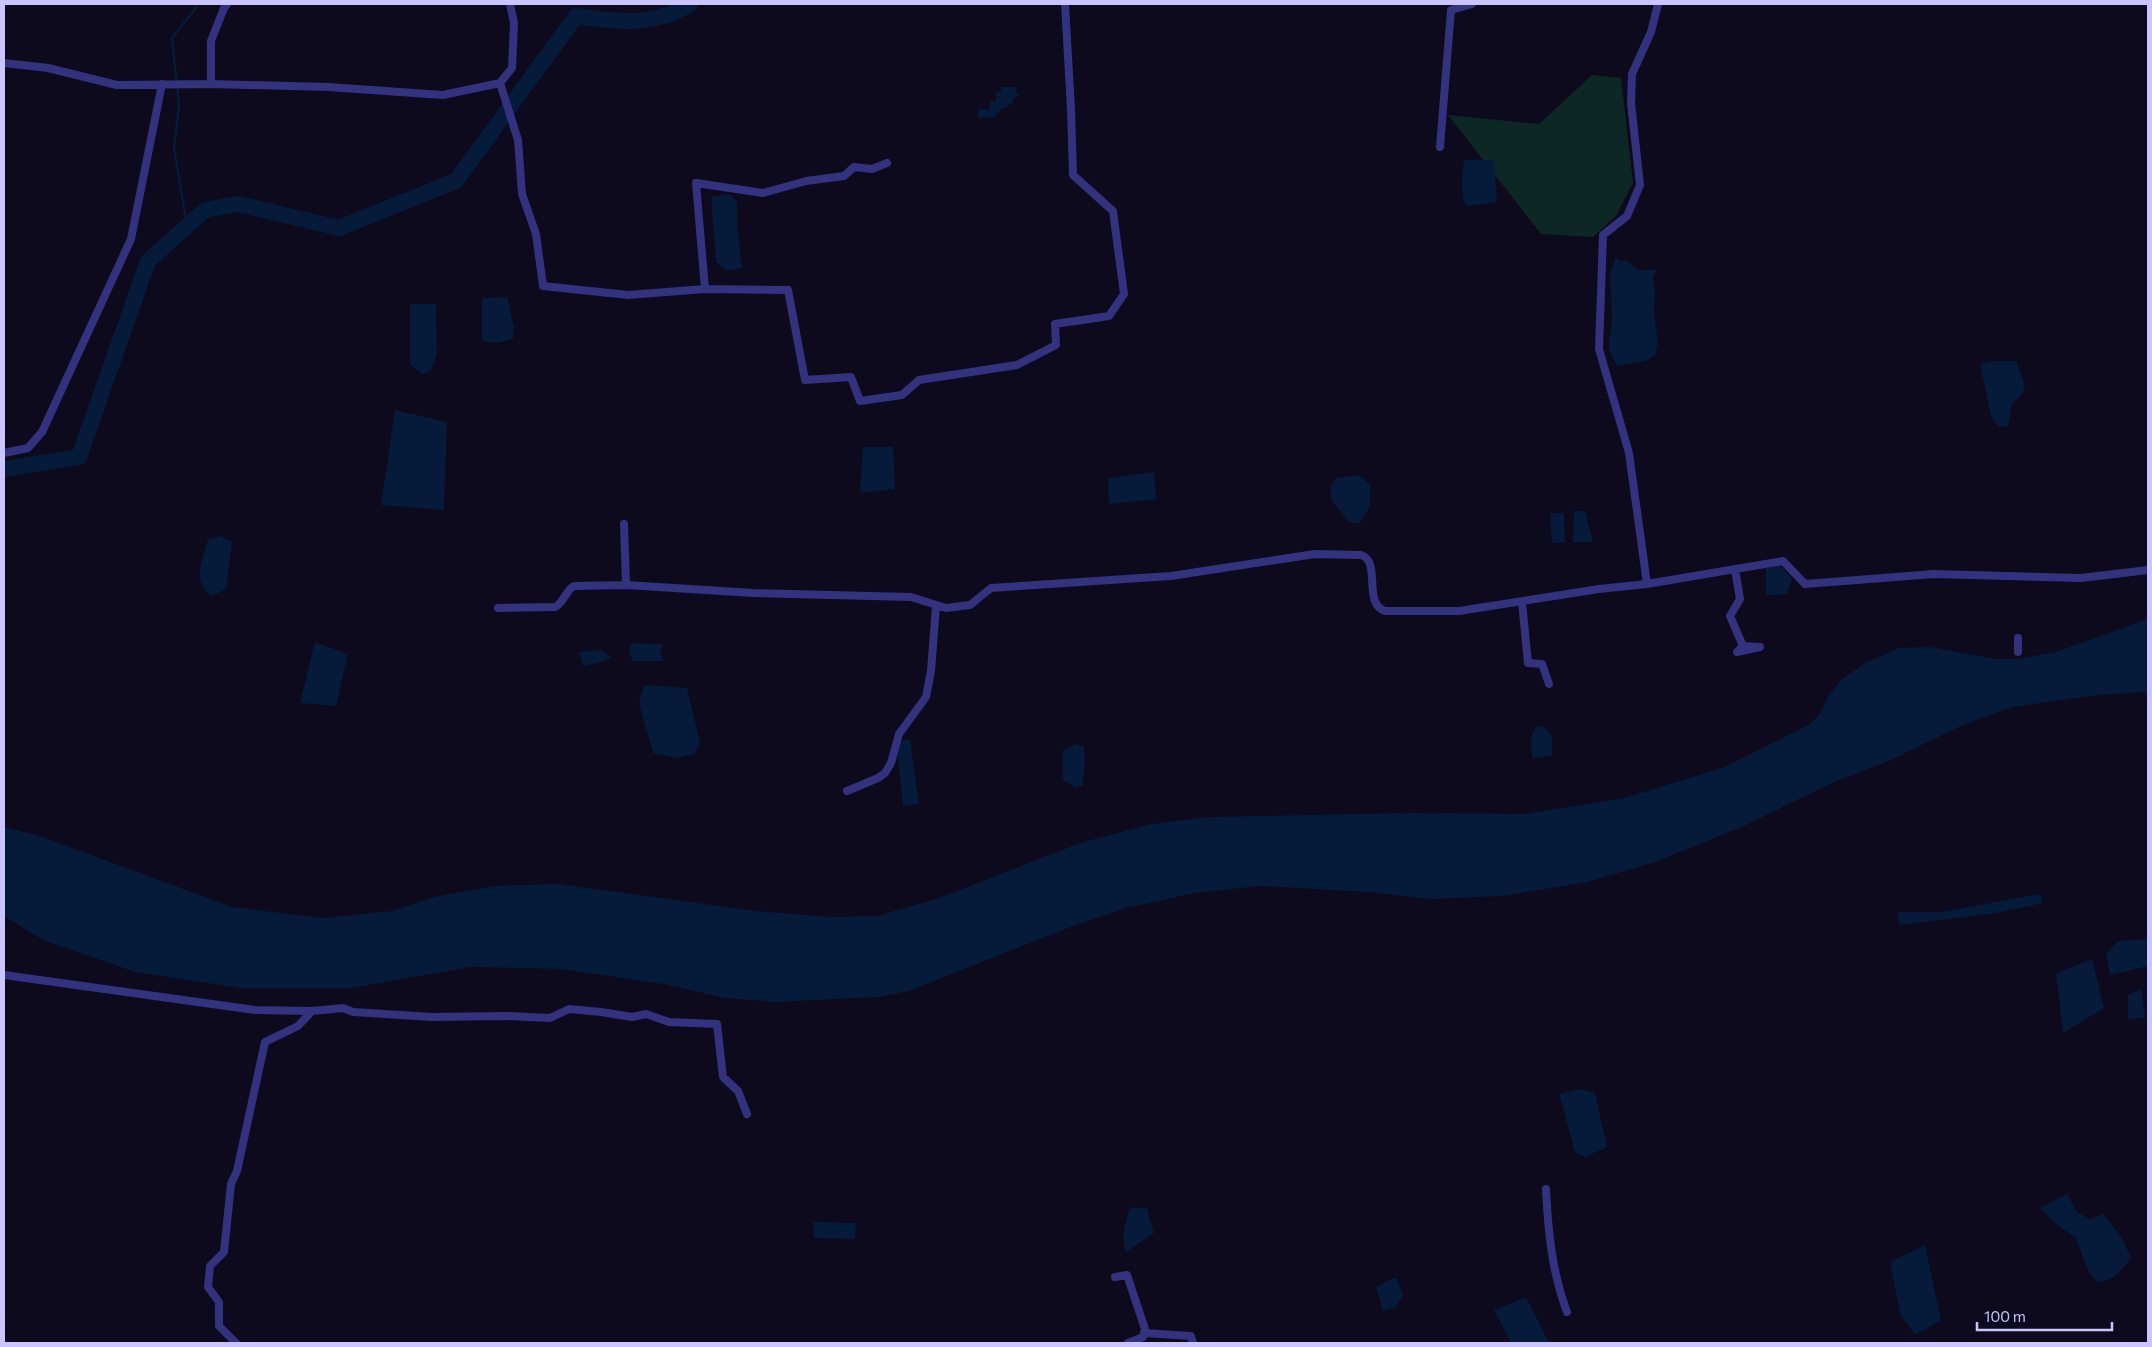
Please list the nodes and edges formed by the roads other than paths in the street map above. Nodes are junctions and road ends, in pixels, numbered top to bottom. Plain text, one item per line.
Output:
1 (227, 4) edge
2 (510, 4) edge
3 (1064, 4) edge
4 (1472, 4) edge
5 (1658, 4) edge
6 (4, 63) edge
7 (500, 83) junction
8 (162, 84) junction
9 (211, 84) junction
10 (1440, 147) dead end
11 (887, 163) dead end
12 (704, 289) junction
13 (4, 453) edge
14 (624, 524) dead end
15 (1735, 569) junction
16 (2148, 570) edge
17 (1849, 581) junction
18 (1647, 584) junction
19 (626, 585) junction
20 (1851, 590) dead end
21 (1522, 602) junction
22 (936, 606) junction
23 (498, 608) dead end
24 (2018, 638) dead end
25 (1743, 646) dead end
26 (2018, 652) dead end
27 (1549, 684) dead end
28 (847, 791) dead end
29 (4, 975) edge
30 (312, 1011) junction
31 (747, 1114) dead end
32 (1546, 1189) dead end
33 (1115, 1277) dead end
34 (1567, 1312) dead end
35 (1144, 1333) junction
36 (236, 1343) edge
37 (1128, 1343) edge
38 (1193, 1343) edge

1 - 9 street
2 - 7 street
3 - 12 street
4 - 10 street
5 - 18 street
6 - 8 street
7 - 9 street
7 - 12 street
8 - 9 street
8 - 13 street
11 - 12 street
14 - 19 street
15 - 17 street
15 - 18 street
15 - 25 street
16 - 17 street
17 - 20 street
18 - 21 street
19 - 22 street
19 - 23 street
21 - 22 street
21 - 27 street
22 - 28 street
24 - 26 street
29 - 30 street
30 - 31 street
30 - 36 street
32 - 34 street
33 - 35 street
35 - 37 street
35 - 38 street

